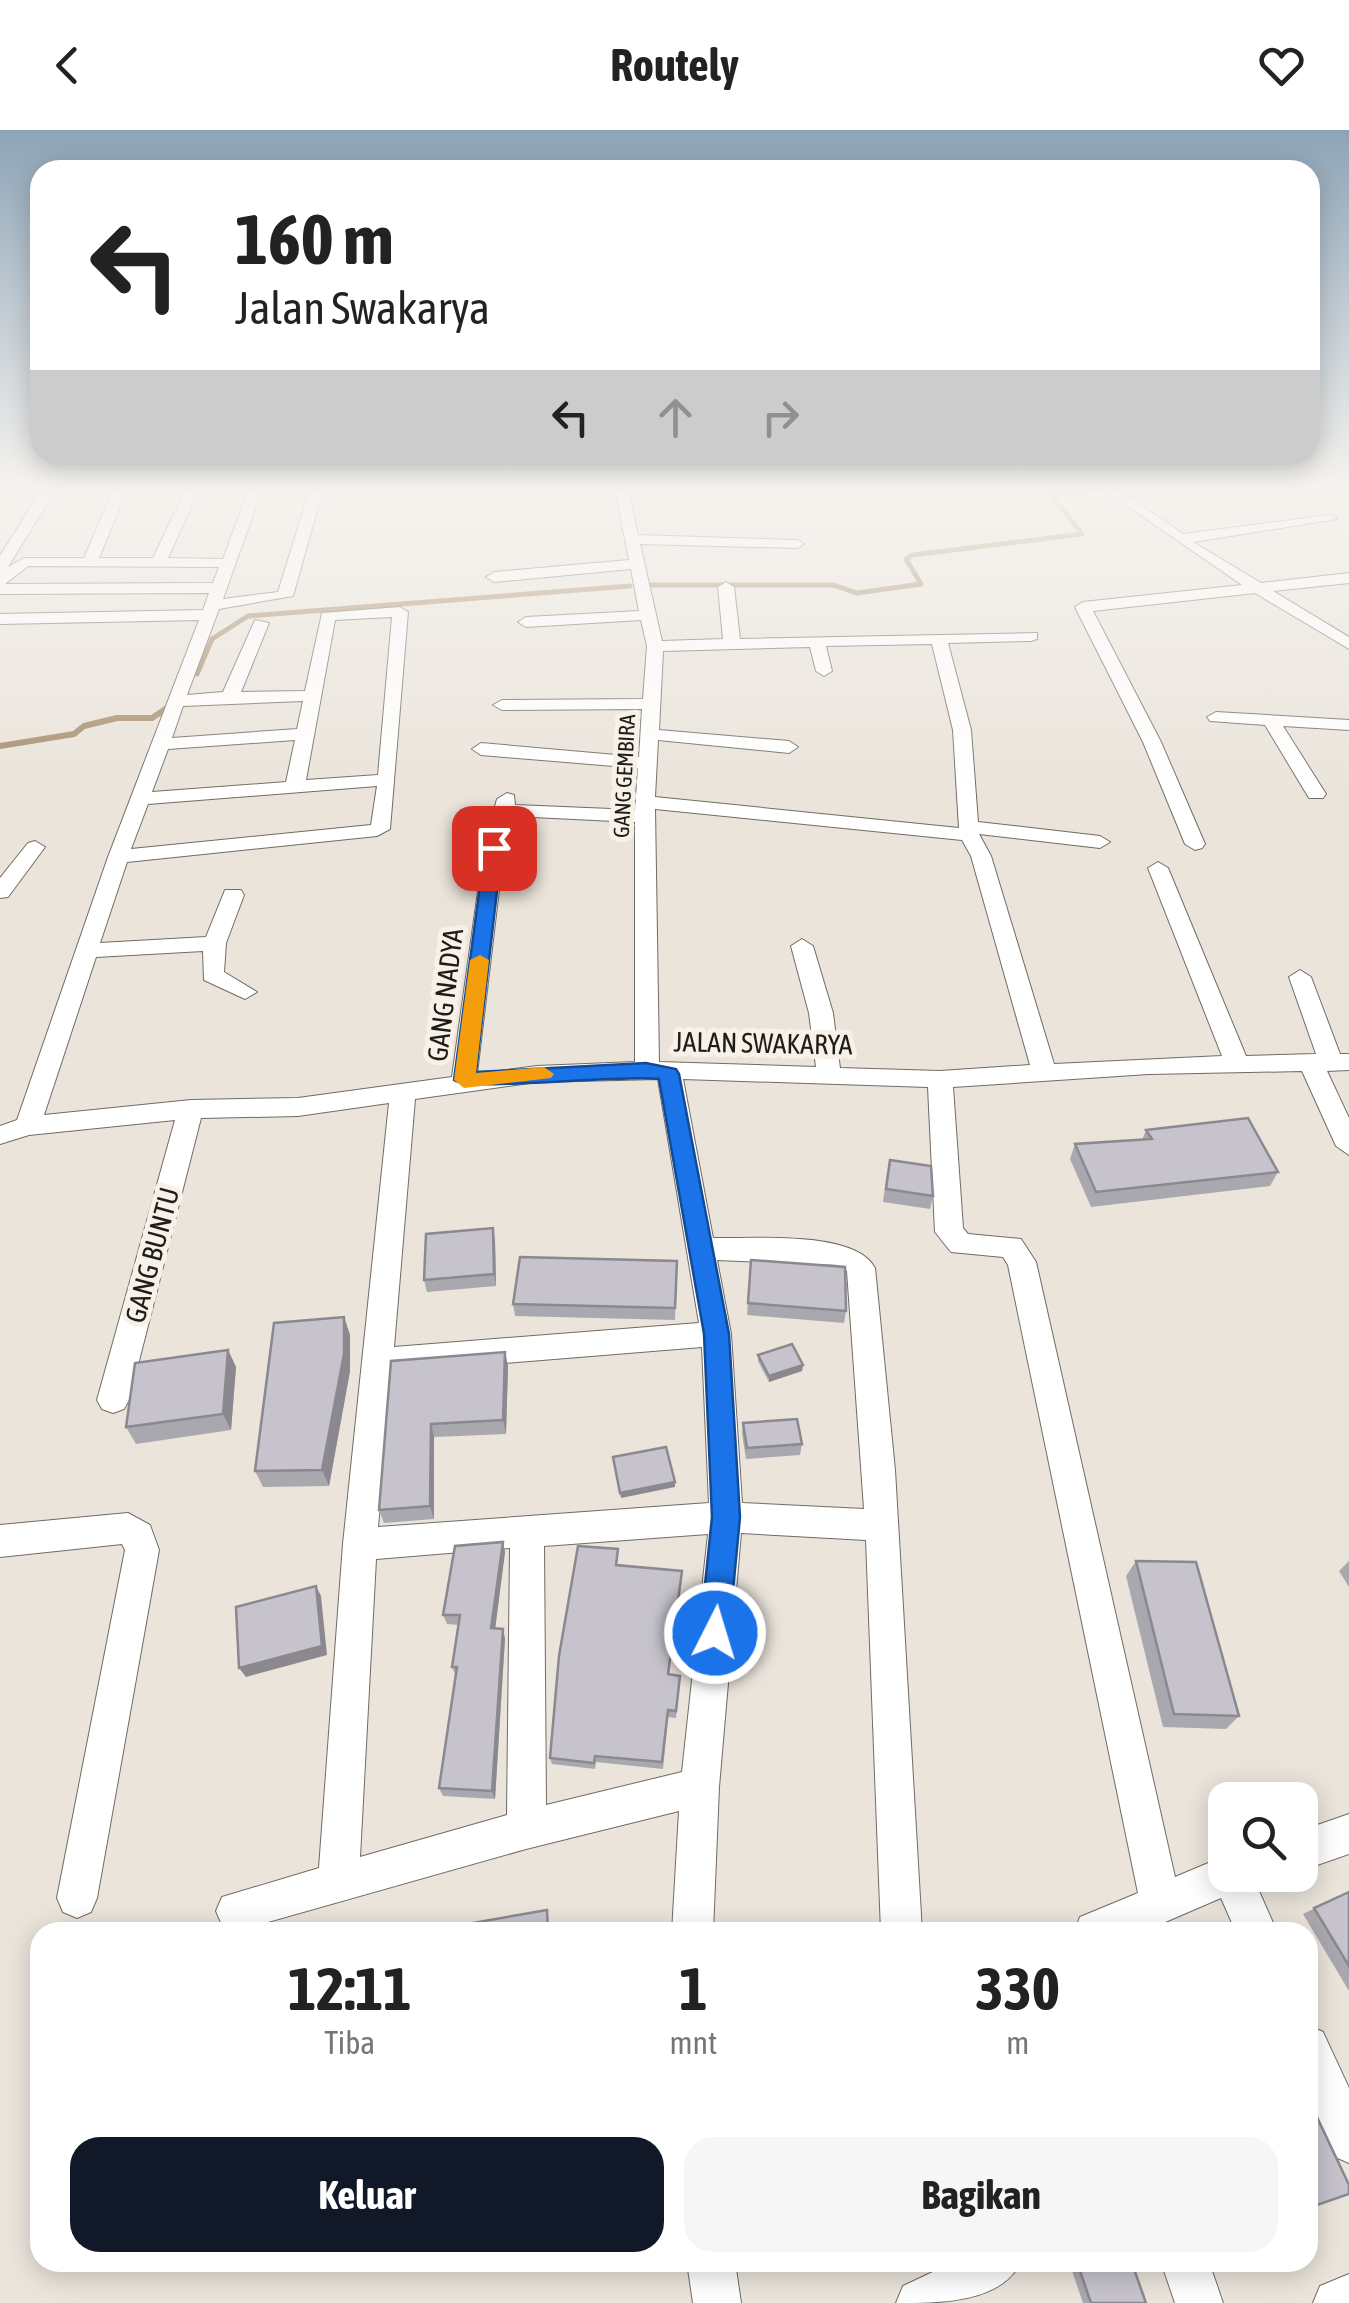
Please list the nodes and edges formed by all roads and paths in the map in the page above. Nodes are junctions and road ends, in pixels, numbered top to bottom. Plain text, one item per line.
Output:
1 (217, 590) edge
2 (287, 590) edge
3 (642, 590) edge
4 (726, 590) edge
5 (1256, 590) edge
6 (1260, 590) edge
7 (210, 610) junction
8 (648, 615) junction
9 (0, 619) edge
10 (526, 622) dead end
11 (261, 623) dead end
12 (1323, 626) junction
13 (1349, 626) edge
14 (1032, 636) dead end
15 (939, 638) junction
16 (817, 641) junction
17 (732, 644) junction
18 (1349, 644) edge
19 (655, 646) junction
20 (824, 671) dead end
21 (312, 696) junction
22 (230, 697) junction
23 (178, 701) junction
24 (652, 704) junction
25 (502, 705) dead end
26 (1216, 717) dead end
27 (1271, 720) junction
28 (1349, 725) edge
29 (305, 734) junction
30 (648, 734) junction
31 (161, 744) junction
32 (790, 747) dead end
33 (481, 749) dead end
34 (648, 763) junction
35 (384, 780) junction
36 (295, 787) junction
37 (1316, 794) dead end
38 (140, 799) junction
39 (645, 809) junction
40 (969, 831) junction
41 (1100, 842) dead end
42 (1195, 844) dead end
43 (36, 846) dead end
44 (118, 857) junction
45 (1158, 868) dead end
46 (0, 892) edge
47 (233, 895) dead end
48 (215, 942) junction
49 (802, 946) dead end
50 (86, 950) junction
51 (1300, 978) dead end
52 (245, 992) dead end
53 (1330, 1062) edge
54 (1238, 1065) junction
55 (658, 1072) junction
56 (829, 1075) junction
57 (1045, 1075) junction
58 (940, 1079) junction
59 (464, 1080) junction
60 (403, 1094) junction
61 (191, 1109) junction
62 (28, 1126) junction
63 (0, 1135) edge
64 (1349, 1146) edge
65 (701, 1248) junction
66 (716, 1334) junction
67 (378, 1362) junction
68 (113, 1400) dead end
69 (726, 1517) junction
70 (881, 1525) junction
71 (526, 1532) junction
72 (0, 1541) edge
73 (360, 1544) junction
74 (700, 1786) junction
75 (526, 1829) junction
76 (1349, 1834) edge
77 (1318, 1845) edge
78 (338, 1884) junction
79 (1208, 1885) edge
80 (1238, 1892) edge
81 (78, 1898) dead end
82 (1162, 1907) junction
83 (236, 1911) dead end
84 (693, 1922) edge
85 (901, 1922) edge
86 (1122, 1922) edge
87 (1252, 1922) edge
88 (1318, 2070) edge
89 (1349, 2140) edge
90 (713, 2272) edge
91 (988, 2272) edge
92 (1188, 2272) edge
93 (1349, 2298) edge
94 (718, 2303) edge
95 (920, 2303) edge
96 (1199, 2303) edge
97 (1338, 2303) edge

1 - 7 street
2 - 7 street
3 - 8 street, GANG GEMBIRA
4 - 17 street
5 - 42 street
6 - 12 street
7 - 9 street
7 - 23 street
8 - 10 street
8 - 19 street, GANG GEMBIRA
11 - 22 street
12 - 13 street
12 - 18 street
14 - 15 street
15 - 16 street
15 - 40 street
16 - 17 street
16 - 20 street
17 - 19 street
19 - 24 street, GANG GEMBIRA
21 - 22 street
21 - 29 street
21 - 35 street
22 - 23 street
23 - 31 street
24 - 25 street
24 - 30 street, GANG GEMBIRA
26 - 27 street
27 - 28 street
27 - 37 street
29 - 31 street
29 - 36 street
30 - 32 street
30 - 34 street, GANG GEMBIRA
31 - 38 street
33 - 34 street
34 - 39 street, GANG GEMBIRA
35 - 36 street
35 - 44 street
36 - 38 street
38 - 44 street
39 - 40 street
39 - 55 street, GANG GEMBIRA
39 - 59 street, GANG NADYA
40 - 41 street
40 - 57 street
43 - 46 street
44 - 50 street
45 - 54 street
47 - 48 street
48 - 50 street
48 - 52 street
49 - 56 street
50 - 62 street
51 - 53 street
53 - 54 street, JALAN SWAKARYA
53 - 64 street
54 - 57 street, JALAN SWAKARYA
55 - 56 street, JALAN SWAKARYA
55 - 59 street, JALAN SWAKARYA
55 - 65 street, GANG GEMBIRA
56 - 58 street, JALAN SWAKARYA
57 - 58 street, JALAN SWAKARYA
58 - 82 street
59 - 60 street, JALAN SWAKARYA
60 - 61 street, JALAN SWAKARYA
60 - 67 street
61 - 62 street, JALAN SWAKARYA
61 - 68 street, GANG BUNTU
62 - 63 street, JALAN SWAKARYA
65 - 66 street, GANG GEMBIRA
65 - 70 street
66 - 67 street
66 - 69 street, GANG GEMBIRA
67 - 73 street
69 - 70 street
69 - 71 street
69 - 74 street, GANG GEMBIRA
70 - 85 street
71 - 73 street
71 - 75 street
72 - 81 street
73 - 78 street
74 - 75 street
74 - 84 street, GANG GEMBIRA
75 - 78 street
76 - 77 street
78 - 83 street
79 - 82 street
80 - 87 street
82 - 86 street
88 - 89 street
90 - 94 street
91 - 95 street
92 - 96 street
93 - 97 street

